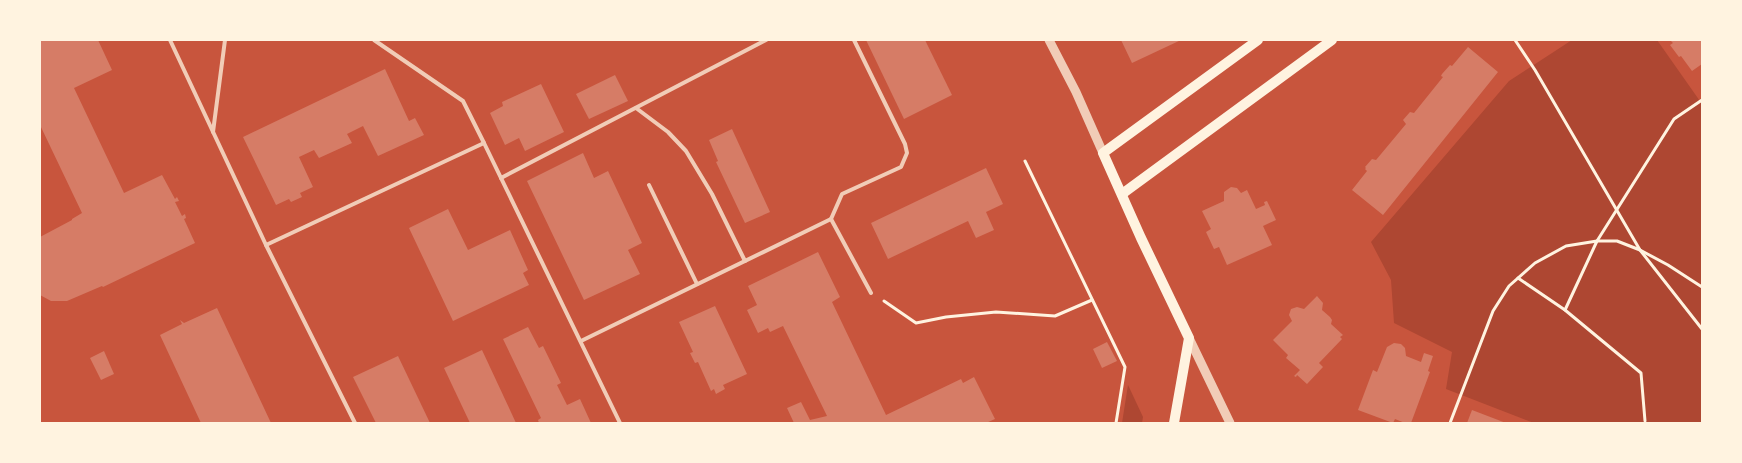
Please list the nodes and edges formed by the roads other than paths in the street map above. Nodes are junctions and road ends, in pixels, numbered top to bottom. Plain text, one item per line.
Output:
1 (170, 40) edge
2 (226, 40) edge
3 (374, 40) edge
4 (766, 40) edge
5 (854, 40) edge
6 (1049, 40) edge
7 (1258, 40) edge
8 (1332, 40) edge
9 (636, 108) junction
10 (213, 132) junction
11 (484, 142) junction
12 (1103, 153) junction
13 (501, 178) junction
14 (649, 185) dead end
15 (1122, 194) junction
16 (831, 219) junction
17 (266, 245) junction
18 (745, 261) junction
19 (696, 284) junction
20 (871, 293) road end
21 (1189, 338) junction
22 (580, 341) junction
23 (355, 423) edge
24 (620, 423) edge
25 (1174, 423) edge
26 (1230, 423) edge

1 - 10 lane
2 - 10 lane
3 - 11 lane
4 - 9 lane
5 - 16 lane
6 - 12 street
7 - 12 main road
8 - 15 main road
9 - 13 lane
9 - 18 lane
10 - 17 lane
11 - 13 lane
11 - 17 lane
12 - 15 main road
13 - 22 lane
14 - 19 lane
15 - 21 main road
16 - 18 lane
16 - 20 lane
17 - 23 lane
18 - 19 lane
19 - 22 lane
21 - 25 main road
21 - 26 street
22 - 24 lane

